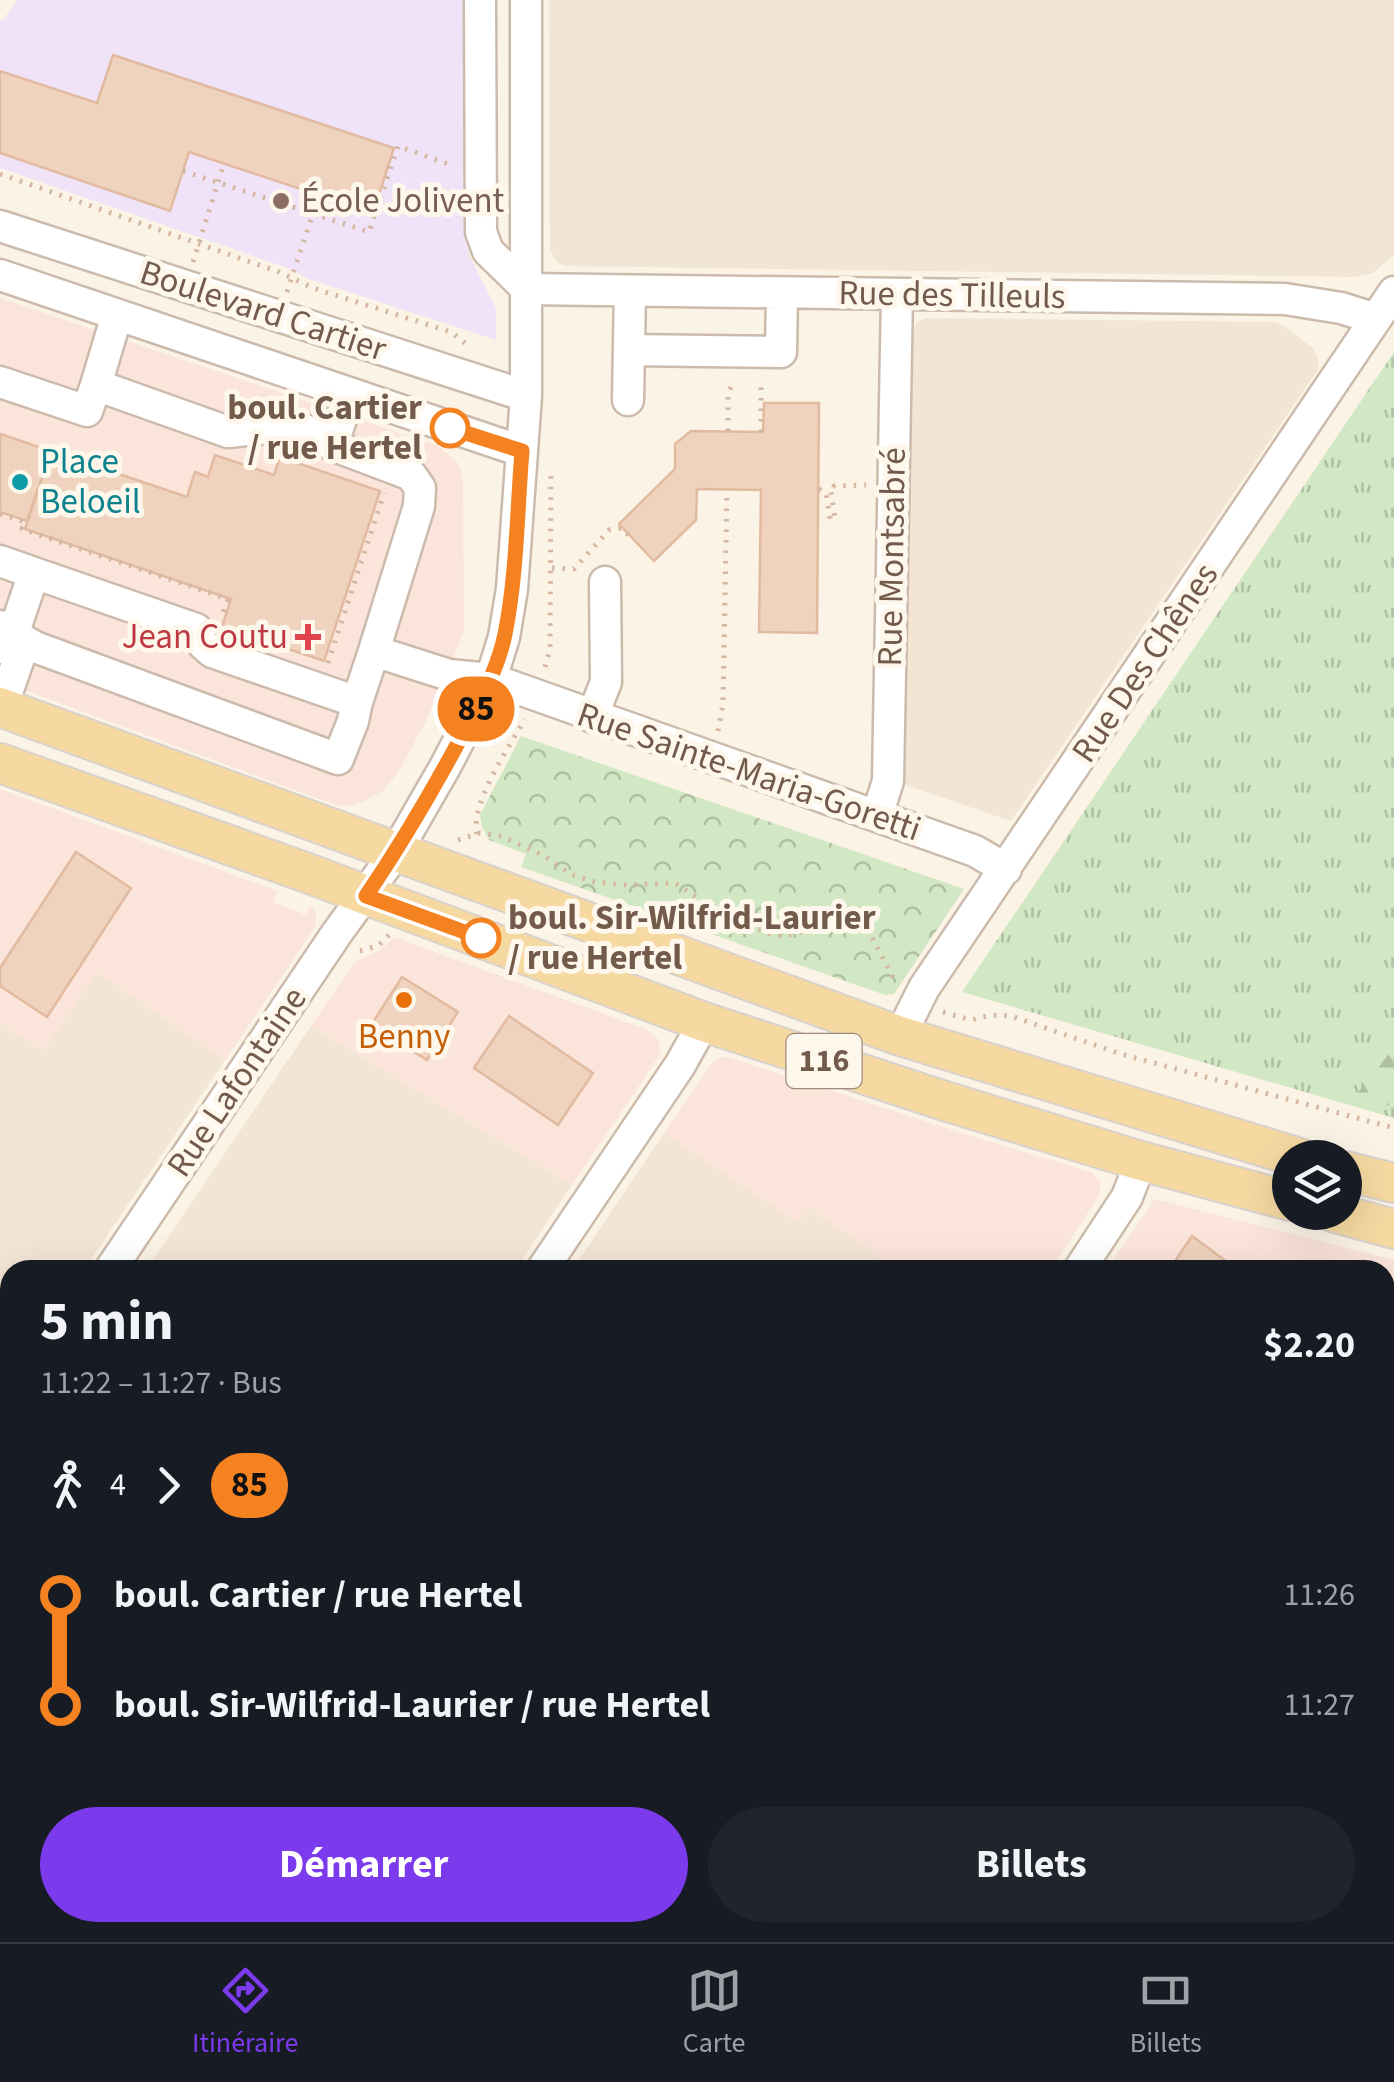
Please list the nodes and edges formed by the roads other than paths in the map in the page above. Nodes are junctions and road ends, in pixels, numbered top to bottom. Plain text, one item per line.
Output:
1 (480, 0) edge
2 (526, 0) edge
3 (0, 226) edge
4 (0, 275) edge
5 (527, 289) junction
6 (630, 290) junction
7 (1394, 292) edge
8 (782, 293) junction
9 (897, 295) junction
10 (117, 315) junction
11 (1376, 319) junction
12 (629, 350) junction
13 (0, 382) edge
14 (96, 385) junction
15 (350, 394) junction
16 (526, 396) junction
17 (628, 400) dead end
18 (332, 445) junction
19 (522, 451) junction
20 (0, 561) edge
21 (34, 573) junction
22 (604, 582) dead end
23 (4, 636) edge
24 (374, 651) junction
25 (491, 680) junction
26 (357, 702) junction
27 (1, 707) edge
28 (592, 717) junction
29 (0, 764) edge
30 (877, 816) junction
31 (396, 852) junction
32 (1006, 869) junction
33 (366, 896) junction
34 (704, 1022) junction
35 (900, 1036) junction
36 (1272, 1149) edge
37 (1140, 1160) junction
38 (1362, 1175) edge
39 (1394, 1183) edge
40 (1272, 1196) edge
41 (1362, 1220) edge
42 (1394, 1229) edge
43 (117, 1260) edge
44 (549, 1260) edge
45 (1086, 1260) edge

1 - 5 street
2 - 5 street, Rue Lafontaine
3 - 16 street, Boulevard Cartier
4 - 10 street, Boulevard Cartier
5 - 6 street, Rue des Tilleuls
5 - 16 street, Rue Lafontaine
6 - 8 street, Rue des Tilleuls
6 - 12 street
7 - 11 street, Rue Des Chênes
8 - 9 street, Rue des Tilleuls
8 - 12 street
9 - 11 street, Rue des Tilleuls
9 - 30 street, Rue Montsabré
10 - 14 street
10 - 15 street, Boulevard Cartier
11 - 32 street, Rue Des Chênes
12 - 17 street
13 - 14 street
14 - 18 street
15 - 18 street
15 - 19 street, Boulevard Cartier
16 - 19 street, Rue Lafontaine
18 - 24 street
19 - 25 street, Rue Lafontaine
20 - 21 street
21 - 23 street
21 - 26 street
22 - 28 street
23 - 26 street
23 - 27 street
24 - 25 street, Rue Sainte-Maria-Goretti
24 - 26 street
25 - 28 street, Rue Sainte-Maria-Goretti
25 - 31 street, Rue Lafontaine
27 - 31 main road, 116
28 - 30 street, Rue Sainte-Maria-Goretti
29 - 33 main road, 116
30 - 32 street, Rue Sainte-Maria-Goretti
31 - 33 street, Rue Lafontaine
31 - 35 main road, 116
32 - 35 street, Rue Des Chênes
33 - 34 main road, 116
33 - 43 street, Rue Lafontaine
34 - 37 main road, 116
34 - 44 street
35 - 36 main road, 116
37 - 40 main road, 116
37 - 45 street
38 - 39 main road
41 - 42 main road

